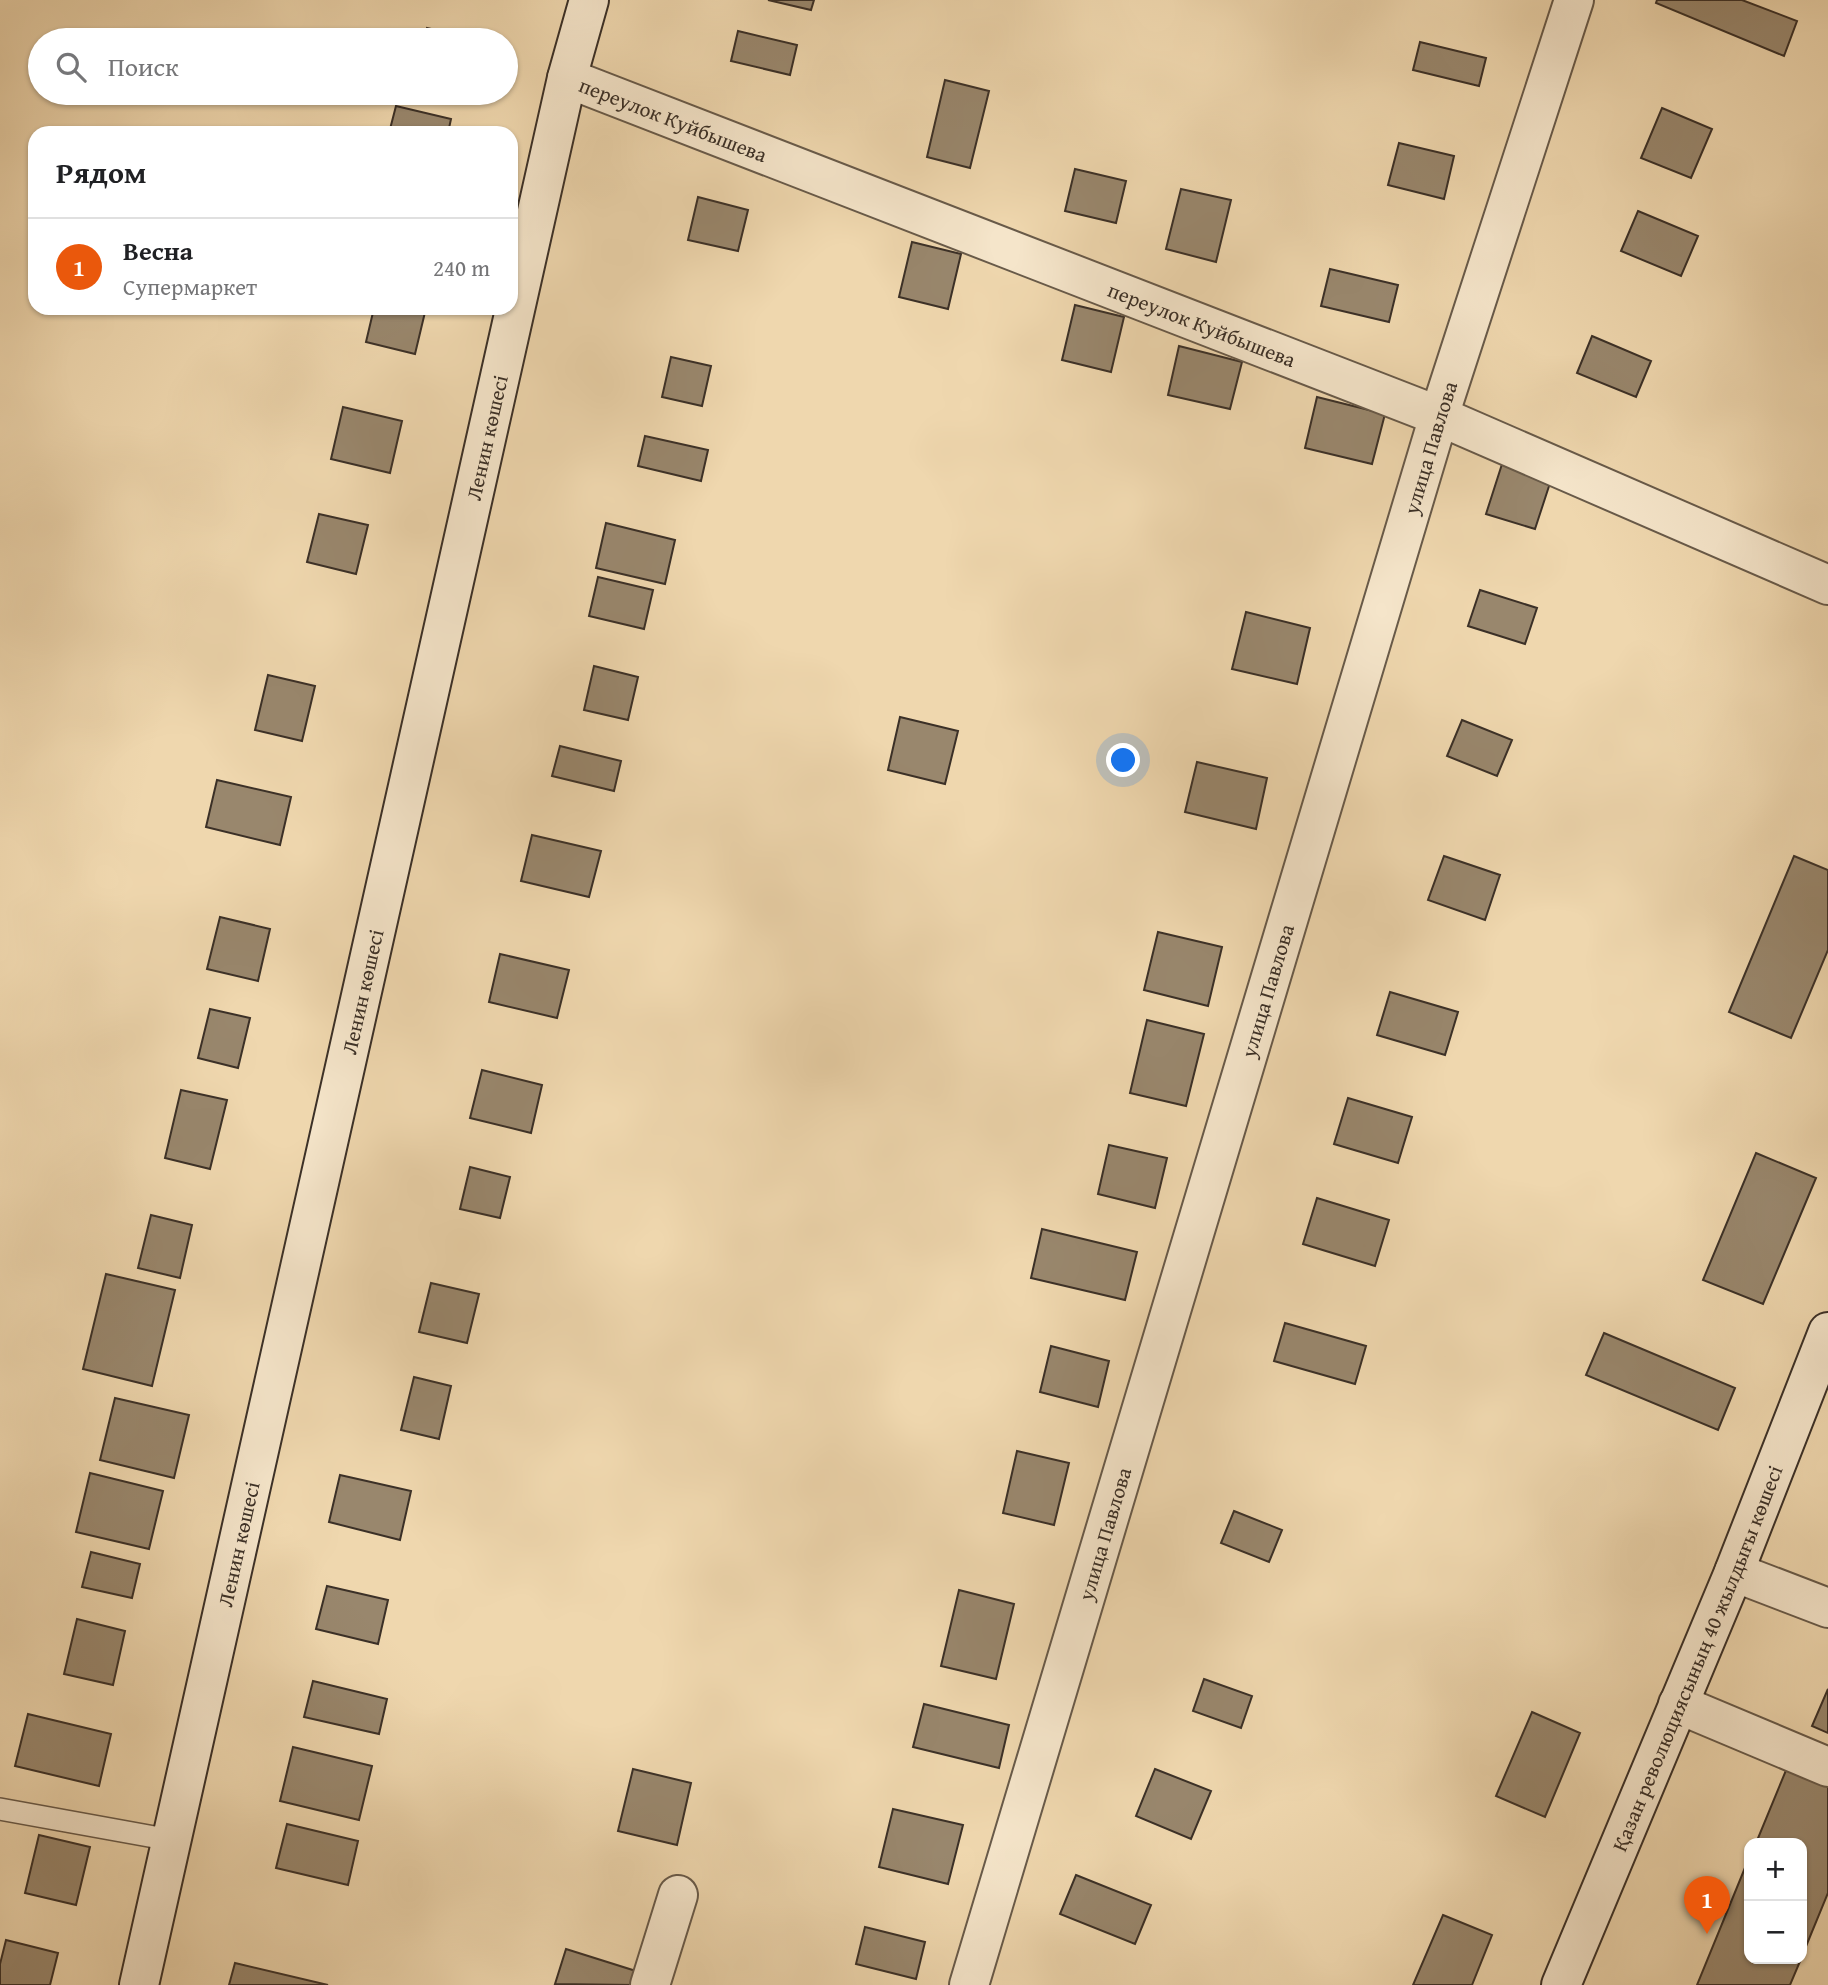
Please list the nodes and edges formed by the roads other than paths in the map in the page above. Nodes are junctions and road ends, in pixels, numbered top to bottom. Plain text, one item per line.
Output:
1 (589, 0) edge
2 (1574, 0) edge
3 (567, 78) junction
4 (518, 296) edge
5 (514, 315) edge
6 (1439, 416) junction
7 (1828, 585) edge
8 (1828, 1332) edge
9 (1734, 1572) junction
10 (1828, 1608) edge
11 (1678, 1704) junction
12 (1828, 1767) edge
13 (0, 1810) edge
14 (171, 1840) junction
15 (678, 1895) dead end
16 (139, 1985) edge
17 (650, 1985) edge
18 (969, 1985) edge
19 (1562, 1985) edge

1 - 3 street, Ленин көшесі
2 - 6 street, улица Павлова
3 - 4 street, Ленин көшесі
3 - 6 street, переулок Куйбышева
5 - 14 street, Ленин көшесі
6 - 7 street, переулок Куйбышева
6 - 18 street, улица Павлова
8 - 9 street, Қазан революциясының 40 жылдығы көшесі
9 - 10 street
9 - 11 street, Қазан революциясының 40 жылдығы көшесі
11 - 12 street
11 - 19 street, Қазан революциясының 40 жылдығы көшесі
13 - 14 lane
14 - 16 street, Ленин көшесі
15 - 17 street

